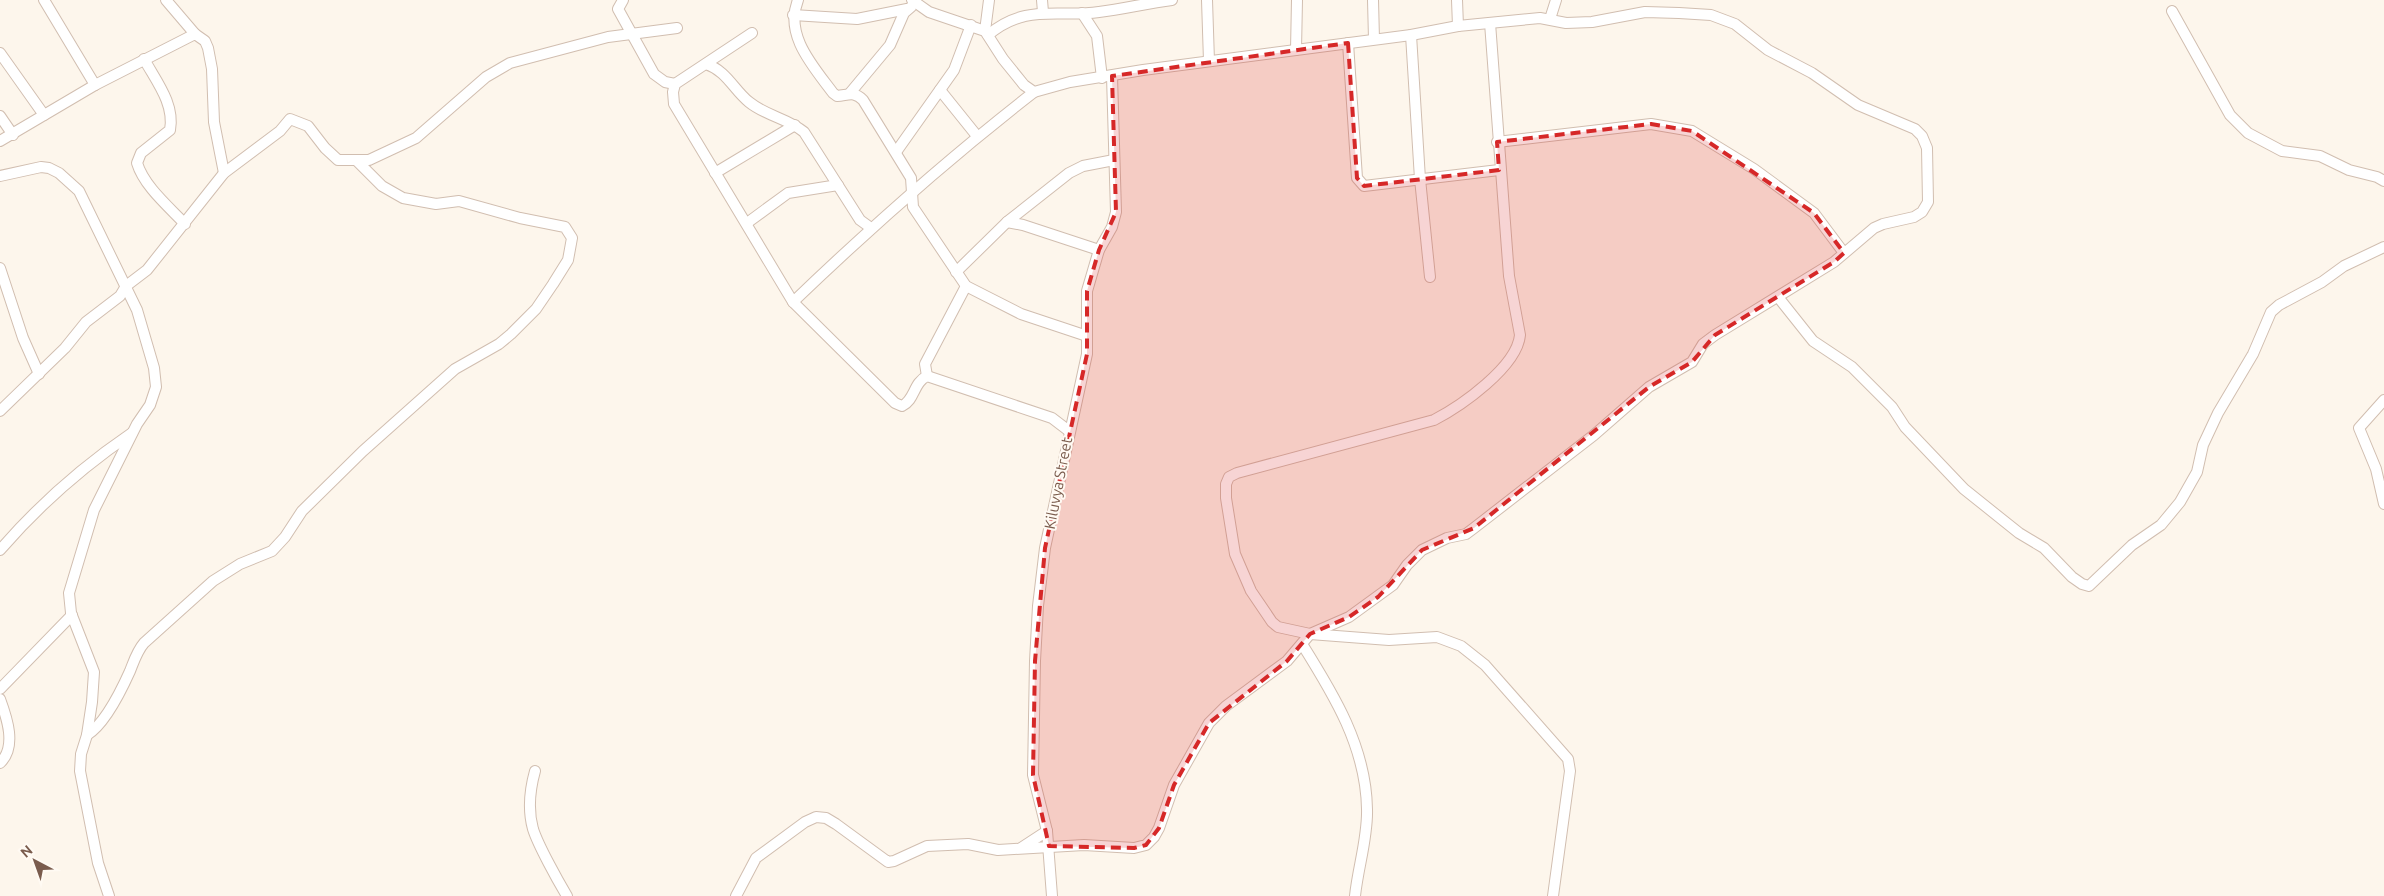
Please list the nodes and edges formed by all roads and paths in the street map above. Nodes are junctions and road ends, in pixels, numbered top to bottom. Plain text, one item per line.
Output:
1 (44, 0) edge
2 (166, 0) edge
3 (622, 0) edge
4 (798, 0) edge
5 (989, 0) edge
6 (1042, 0) edge
7 (1172, 0) edge
8 (1207, 0) edge
9 (1297, 0) edge
10 (1373, 0) edge
11 (1457, 0) edge
12 (1556, 0) edge
13 (911, 4) edge
14 (2172, 11) dead end
15 (1043, 12) junction
16 (1082, 13) junction
17 (793, 16) junction
18 (1550, 19) junction
19 (1490, 23) junction
20 (971, 24) junction
21 (1458, 26) junction
22 (677, 28) dead end
23 (752, 33) dead end
24 (986, 33) junction
25 (195, 34) junction
26 (631, 35) junction
27 (1410, 35) junction
28 (1374, 39) junction
29 (1348, 43) junction
30 (1296, 50) junction
31 (0, 53) edge
32 (144, 59) junction
33 (1209, 61) junction
34 (706, 64) junction
35 (1107, 77) junction
36 (676, 84) junction
37 (95, 85) junction
38 (940, 90) junction
39 (1034, 92) junction
40 (850, 93) junction
41 (44, 114) junction
42 (0, 116) edge
43 (795, 125) junction
44 (12, 135) junction
45 (977, 136) junction
46 (0, 141) edge
47 (1498, 142) junction
48 (896, 152) junction
49 (1114, 160) junction
50 (357, 161) junction
51 (1499, 170) junction
52 (224, 173) junction
53 (715, 173) junction
54 (0, 176) edge
55 (1420, 179) junction
56 (2384, 181) edge
57 (838, 185) junction
58 (911, 192) junction
59 (1007, 222) junction
60 (747, 223) junction
61 (185, 224) junction
62 (870, 228) junction
63 (2384, 247) edge
64 (1099, 250) junction
65 (1844, 253) junction
66 (0, 268) edge
67 (956, 272) junction
68 (1430, 277) dead end
69 (126, 286) junction
70 (966, 286) junction
71 (1778, 297) junction
72 (793, 302) junction
73 (1087, 336) junction
74 (38, 374) junction
75 (926, 376) junction
76 (2384, 400) edge
77 (0, 410) edge
78 (1069, 431) junction
79 (132, 432) junction
80 (2384, 504) edge
81 (0, 550) edge
82 (72, 615) junction
83 (1310, 634) junction
84 (1302, 644) junction
85 (0, 689) edge
86 (0, 699) edge
87 (88, 735) junction
88 (0, 742) edge
89 (8, 752) junction
90 (0, 763) edge
91 (534, 771) dead end
92 (1047, 832) junction
93 (1049, 846) junction
94 (1020, 849) junction
95 (109, 896) edge
96 (567, 896) edge
97 (736, 896) edge
98 (1052, 896) edge
99 (1355, 896) edge
100 (1553, 896) edge

1 - 37 street
2 - 25 street
3 - 26 street
4 - 17 street
5 - 24 street
6 - 15 street
7 - 16 street
8 - 33 street
9 - 30 street
10 - 28 street
11 - 21 street
12 - 18 street
13 - 17 street
13 - 20 street
13 - 40 street
14 - 56 street
15 - 16 street
15 - 24 street
16 - 35 street, Kiluvya Street
17 - 40 street
18 - 19 street
18 - 65 street
19 - 21 street
19 - 47 street
20 - 24 street
20 - 38 street
21 - 27 street
22 - 26 street
23 - 34 street
24 - 39 street
25 - 32 street
25 - 52 street
26 - 36 street
26 - 50 street
27 - 28 street
27 - 55 street
28 - 29 street
29 - 30 street
29 - 55 street
30 - 33 street
31 - 41 street
32 - 37 street
32 - 61 street
33 - 35 street
34 - 36 street
34 - 43 street
35 - 39 street
35 - 49 street, Kiluvya Street
36 - 53 street
37 - 41 street
38 - 45 street
38 - 48 street
39 - 45 street
40 - 48 street
41 - 44 street
42 - 44 street
43 - 53 street
43 - 57 street
44 - 46 street
45 - 58 street
47 - 51 street
47 - 65 street
48 - 58 street
49 - 59 street
49 - 64 street, Kiluvya Street
50 - 52 street
50 - 87 street
51 - 55 street
51 - 83 street
52 - 61 street
53 - 60 street
54 - 69 street
55 - 68 street
57 - 60 street
57 - 62 street
58 - 62 street
58 - 67 street
59 - 64 street
59 - 67 street
60 - 72 street
61 - 69 street
62 - 72 street
63 - 71 street
64 - 73 street, Kiluvya Street
65 - 71 street
66 - 74 street
67 - 70 street
69 - 74 street
69 - 79 street
70 - 73 street
70 - 75 street
71 - 83 street
72 - 75 street
73 - 78 street, Kiluvya Street
74 - 77 street
75 - 78 street
76 - 80 street
78 - 92 street, Kiluvya Street
79 - 81 street
79 - 82 street
82 - 85 street
82 - 87 street
83 - 84 street
83 - 100 street
84 - 93 street
84 - 99 street
86 - 89 street
87 - 95 street
88 - 89 street
89 - 90 street
91 - 96 street
92 - 93 street, Kiluvya Street
92 - 94 street
93 - 94 street
93 - 98 street, Kiluvya Street
94 - 97 street

